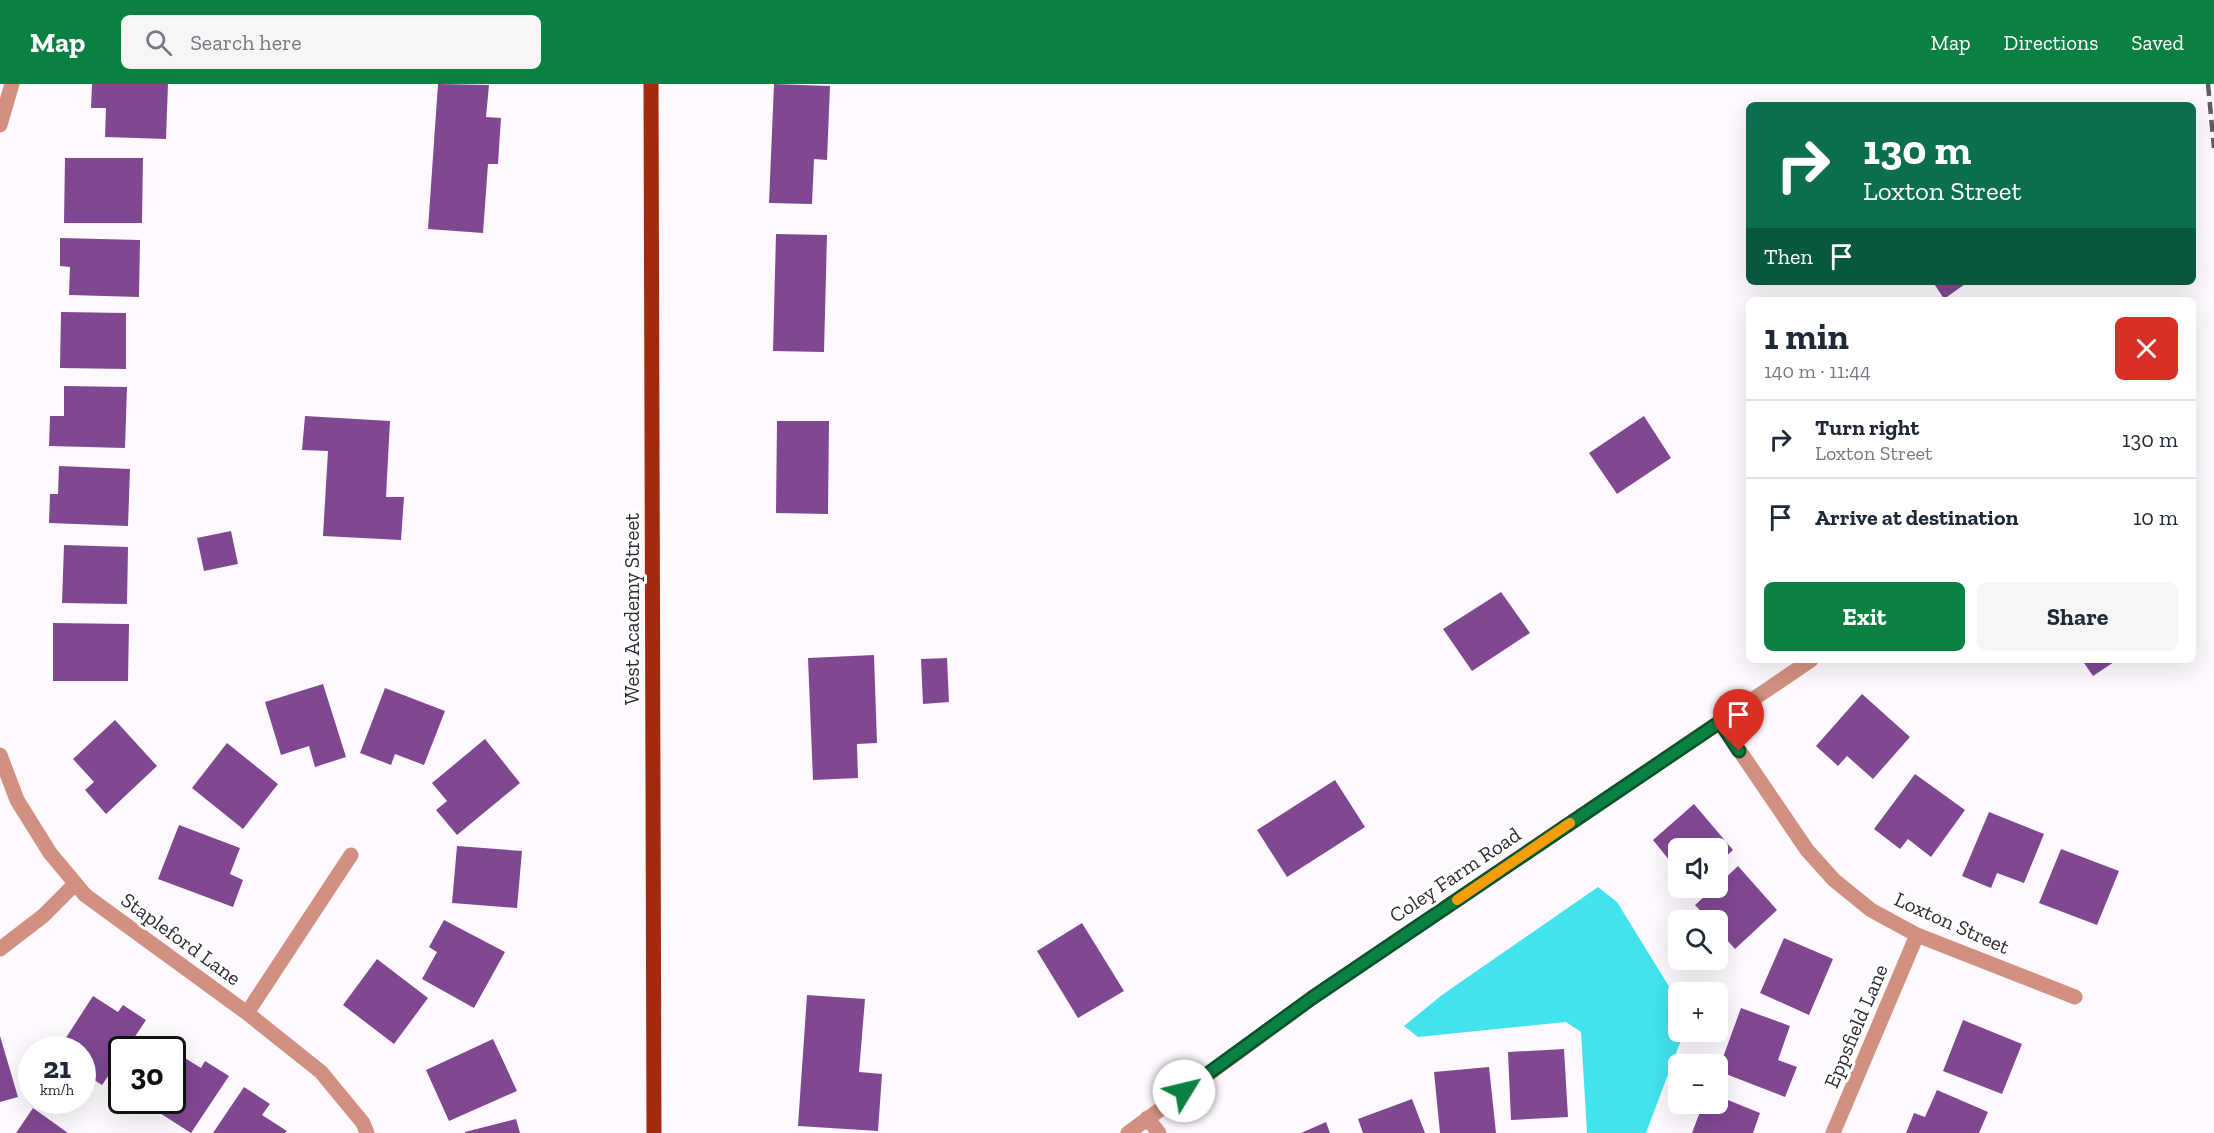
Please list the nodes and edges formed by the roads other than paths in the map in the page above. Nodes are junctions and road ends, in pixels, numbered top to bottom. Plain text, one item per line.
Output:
1 (12, 84) edge
2 (651, 84) edge
3 (0, 124) edge
4 (1807, 663) edge
5 (1720, 722) junction
6 (0, 755) edge
7 (351, 855) dead end
8 (75, 884) junction
9 (1917, 935) junction
10 (0, 949) edge
11 (2075, 997) dead end
12 (247, 1013) junction
13 (1147, 1118) junction
14 (367, 1133) edge
15 (654, 1133) edge
16 (1128, 1133) edge
17 (1159, 1133) edge
18 (1833, 1133) edge

1 - 3 street
2 - 15 main road, West Academy Street
4 - 5 street, Coley Farm Road
5 - 9 street, Loxton Street
5 - 13 street, Coley Farm Road
6 - 8 street, Stapleford Lane
7 - 12 street
8 - 10 street
8 - 12 street, Stapleford Lane
9 - 11 street, Loxton Street
9 - 18 street, Eppsfield Lane
12 - 14 street, Stapleford Lane
13 - 16 street, Coley Farm Road
13 - 17 street

